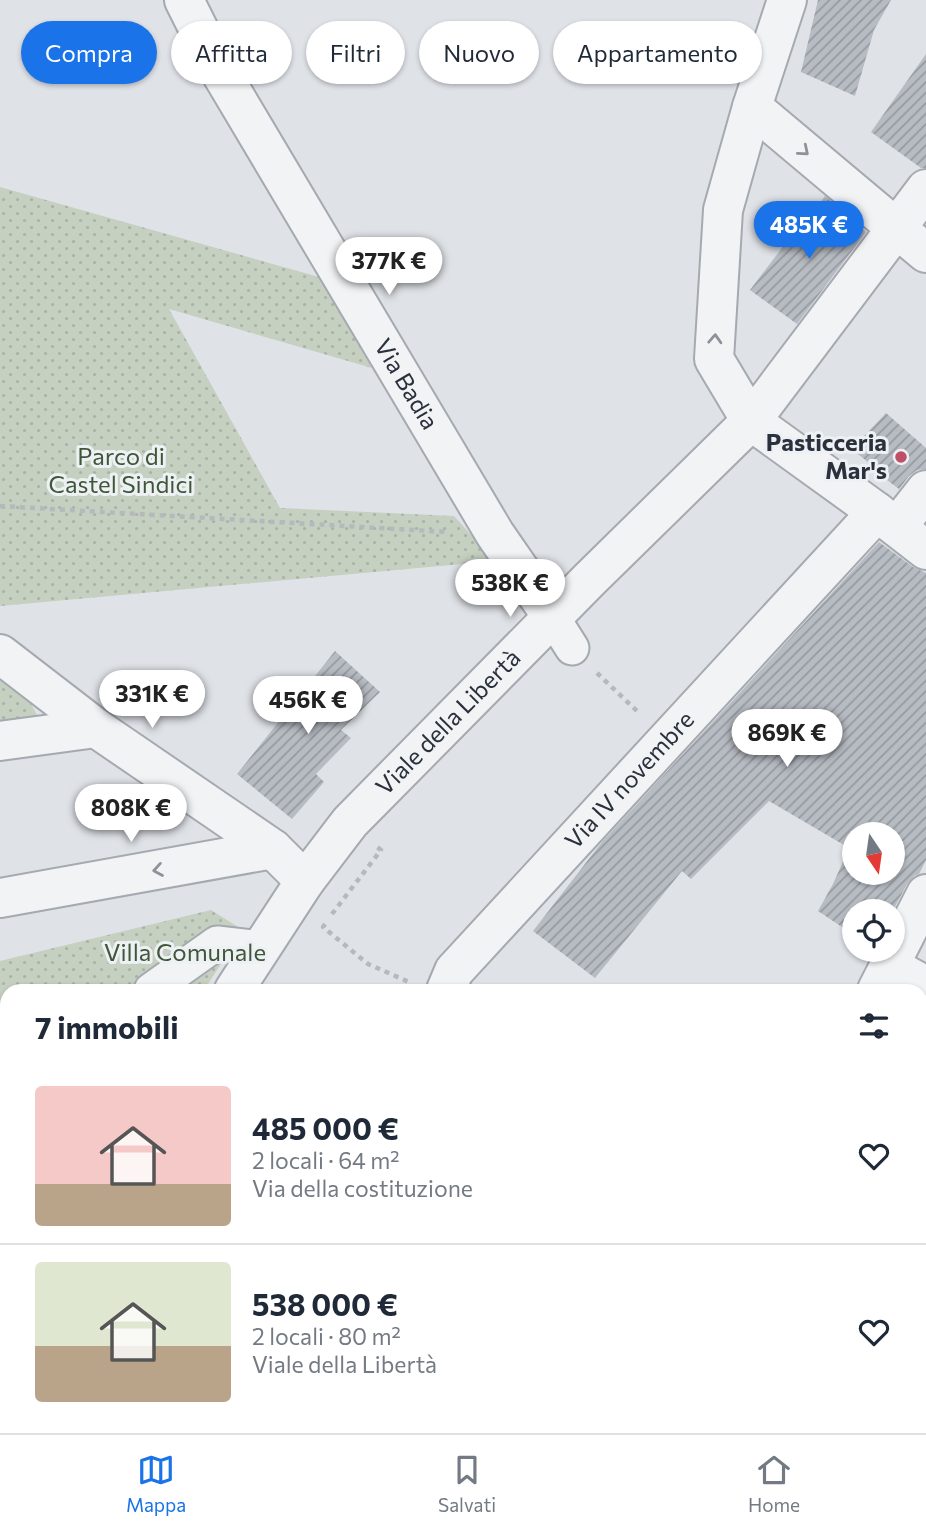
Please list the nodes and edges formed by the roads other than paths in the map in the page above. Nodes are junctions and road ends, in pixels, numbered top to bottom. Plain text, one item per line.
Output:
1 (184, 0) edge
2 (787, 0) edge
3 (752, 107) junction
4 (926, 189) edge
5 (895, 228) junction
6 (926, 253) edge
7 (751, 421) junction
8 (926, 490) edge
9 (887, 519) junction
10 (926, 550) edge
11 (562, 633) junction
12 (0, 653) edge
13 (96, 728) junction
14 (0, 741) edge
15 (273, 849) junction
16 (305, 881) junction
17 (926, 894) edge
18 (0, 898) edge
19 (262, 948) junction
20 (883, 978) edge
21 (160, 984) edge
22 (238, 984) edge
23 (436, 984) edge
24 (915, 984) edge

1 - 11 street, Via Badia
2 - 3 street
3 -> 5 street
7 -> 3 street
4 - 5 street, Viale della Libertà
5 - 6 street
5 - 7 street, Viale della Libertà
7 - 9 street
7 - 11 street, Viale della Libertà
8 - 9 street, Via IV novembre
9 - 10 street
9 - 23 street, Via IV novembre
11 - 16 street, Viale della Libertà
12 - 13 street
13 - 14 street
13 - 15 street
15 - 16 street
15 -> 18 street
16 - 19 street, Viale della Libertà
17 - 20 street
19 - 21 street
19 - 22 street, Viale della Libertà
20 - 24 street

